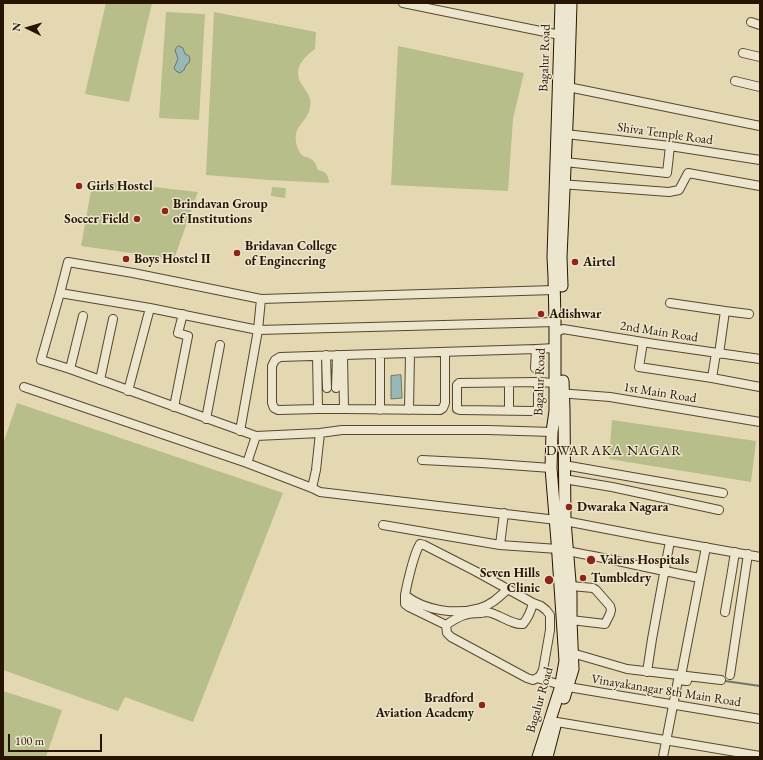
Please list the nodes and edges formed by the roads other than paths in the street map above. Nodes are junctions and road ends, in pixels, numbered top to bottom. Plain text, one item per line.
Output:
1 (403, 3) edge
2 (561, 3) edge
3 (571, 3) edge
4 (752, 22) dead end
5 (760, 25) edge
6 (560, 35) junction
7 (743, 53) dead end
8 (760, 57) edge
9 (735, 81) dead end
10 (568, 87) junction
11 (760, 87) edge
12 (760, 126) edge
13 (566, 134) junction
14 (670, 146) junction
15 (760, 160) edge
16 (565, 162) junction
17 (560, 184) junction
18 (760, 186) edge
19 (554, 290) junction
20 (60, 293) junction
21 (261, 299) junction
22 (670, 303) dead end
23 (150, 308) junction
24 (725, 310) junction
25 (182, 314) junction
26 (749, 314) dead end
27 (83, 316) dead end
28 (113, 319) dead end
29 (558, 328) junction
30 (258, 330) junction
31 (643, 342) junction
32 (220, 345) dead end
33 (556, 348) junction
34 (536, 349) junction
35 (445, 352) junction
36 (410, 353) junction
37 (380, 354) junction
38 (717, 354) junction
39 (326, 355) junction
40 (340, 355) junction
41 (316, 356) junction
42 (760, 359) edge
43 (535, 368) dead end
44 (70, 369) junction
45 (712, 378) junction
46 (100, 380) junction
47 (509, 382) junction
48 (538, 382) junction
49 (24, 387) dead end
50 (760, 387) edge
51 (327, 388) dead end
52 (336, 388) dead end
53 (558, 389) junction
54 (128, 391) junction
55 (174, 407) junction
56 (318, 409) junction
57 (344, 409) junction
58 (380, 410) junction
59 (409, 410) junction
60 (509, 411) junction
61 (206, 419) junction
62 (760, 422) edge
63 (240, 431) junction
64 (552, 432) junction
65 (320, 433) junction
66 (256, 436) junction
67 (422, 460) dead end
68 (247, 463) junction
69 (564, 465) junction
70 (551, 468) junction
71 (564, 479) junction
72 (312, 488) junction
73 (723, 493) dead end
74 (720, 510) dead end
75 (504, 513) junction
76 (560, 520) junction
77 (383, 525) dead end
78 (670, 541) junction
79 (500, 544) junction
80 (706, 547) junction
81 (563, 550) junction
82 (735, 552) junction
83 (748, 554) junction
84 (760, 557) edge
85 (665, 572) junction
86 (700, 578) junction
87 (571, 586) junction
88 (508, 589) junction
89 (405, 595) junction
90 (533, 604) junction
91 (724, 612) dead end
92 (550, 615) junction
93 (567, 617) junction
94 (446, 625) junction
95 (550, 630) junction
96 (568, 642) junction
97 (647, 672) junction
98 (730, 675) dead end
99 (681, 676) junction
100 (537, 678) junction
101 (564, 686) junction
102 (674, 705) junction
103 (760, 719) edge
104 (557, 722) junction
105 (667, 741) junction
106 (760, 756) edge
107 (541, 757) edge
108 (663, 757) edge

1 - 6 street
2 - 6 main road, Bagalur Road
3 - 10 main road, Bagalur Road
4 - 5 street
6 - 17 main road, Bagalur Road
7 - 8 street
9 - 11 street
10 - 12 street
10 - 13 main road, Bagalur Road
13 - 14 street, Shiva Temple Road
13 - 16 main road, Bagalur Road
14 - 15 street, Shiva Temple Road
14 - 16 street
16 - 17 main road, Bagalur Road
17 - 18 street
17 - 19 main road, Bagalur Road
17 - 29 main road, Bagalur Road
19 - 21 street
19 - 29 main road, Bagalur Road
20 - 21 street
20 - 23 street, 2nd Main Road
20 - 44 street
21 - 30 street
22 - 24 street
23 - 25 street, 2nd Main Road
23 - 54 street
24 - 26 street
24 - 38 street
25 - 30 street, 2nd Main Road
25 - 55 street
27 - 44 street
28 - 46 street
29 - 30 street, 2nd Main Road
29 - 31 street, 2nd Main Road
29 - 33 main road, Bagalur Road
29 - 53 main road, Bagalur Road
30 - 63 street
31 - 38 street, 2nd Main Road
31 - 45 street
32 - 61 street
33 - 34 street
33 - 53 main road, Bagalur Road
34 - 35 street
34 - 43 street
35 - 36 street
35 - 59 street
36 - 37 street
36 - 59 street
37 - 40 street
37 - 58 street
38 - 42 street, 2nd Main Road
38 - 45 street
39 - 40 street
39 - 41 street
39 - 51 street
40 - 52 street
40 - 57 street
41 - 56 street
41 - 56 street
44 - 46 street
45 - 50 street
46 - 54 street
47 - 48 street, 1st Main Road
47 - 60 street
47 - 60 street, 1st Main Road
48 - 53 street, 1st Main Road
48 - 60 street
49 - 68 street
53 - 62 street, 1st Main Road
53 - 64 main road, Bagalur Road
53 - 69 main road, Bagalur Road
54 - 55 street
55 - 61 street
56 - 57 street
57 - 58 street
58 - 59 street
61 - 63 street
63 - 66 street
64 - 65 street
64 - 70 main road, Bagalur Road
65 - 66 street
65 - 72 street
66 - 68 street
67 - 70 street
68 - 72 street
69 - 71 main road, Bagalur Road
69 - 73 street
70 - 76 main road, Bagalur Road
71 - 74 street
71 - 76 main road, Bagalur Road
72 - 75 street
75 - 76 street
75 - 79 street
76 - 78 street
76 - 81 main road, Bagalur Road
77 - 79 street
78 - 80 street
78 - 85 street
79 - 81 street
80 - 82 street
80 - 86 street
81 - 85 street
81 - 87 main road, Bagalur Road
81 - 93 main road, Bagalur Road
82 - 83 street
82 - 91 street
83 - 84 street
83 - 98 street
85 - 86 street
85 - 97 street
86 - 99 street
87 - 93 main road, Bagalur Road
87 - 93 street
88 - 89 street
88 - 89 street
88 - 90 street
89 - 94 street
90 - 92 street
90 - 94 street
92 - 93 street
92 - 95 street
93 - 96 main road, Bagalur Road
94 - 100 street, Vinayakanagar 8th Main Road
95 - 96 street
95 - 100 street
96 - 97 street
96 - 101 main road, Bagalur Road
97 - 99 street
99 - 102 street
100 - 101 street, Vinayakanagar 8th Main Road
101 - 102 street, Vinayakanagar 8th Main Road
101 - 104 main road, Bagalur Road
101 - 107 main road, Bagalur Road
102 - 103 street, Vinayakanagar 8th Main Road
102 - 105 street
104 - 105 street
104 - 107 main road, Bagalur Road
105 - 106 street
105 - 108 street

